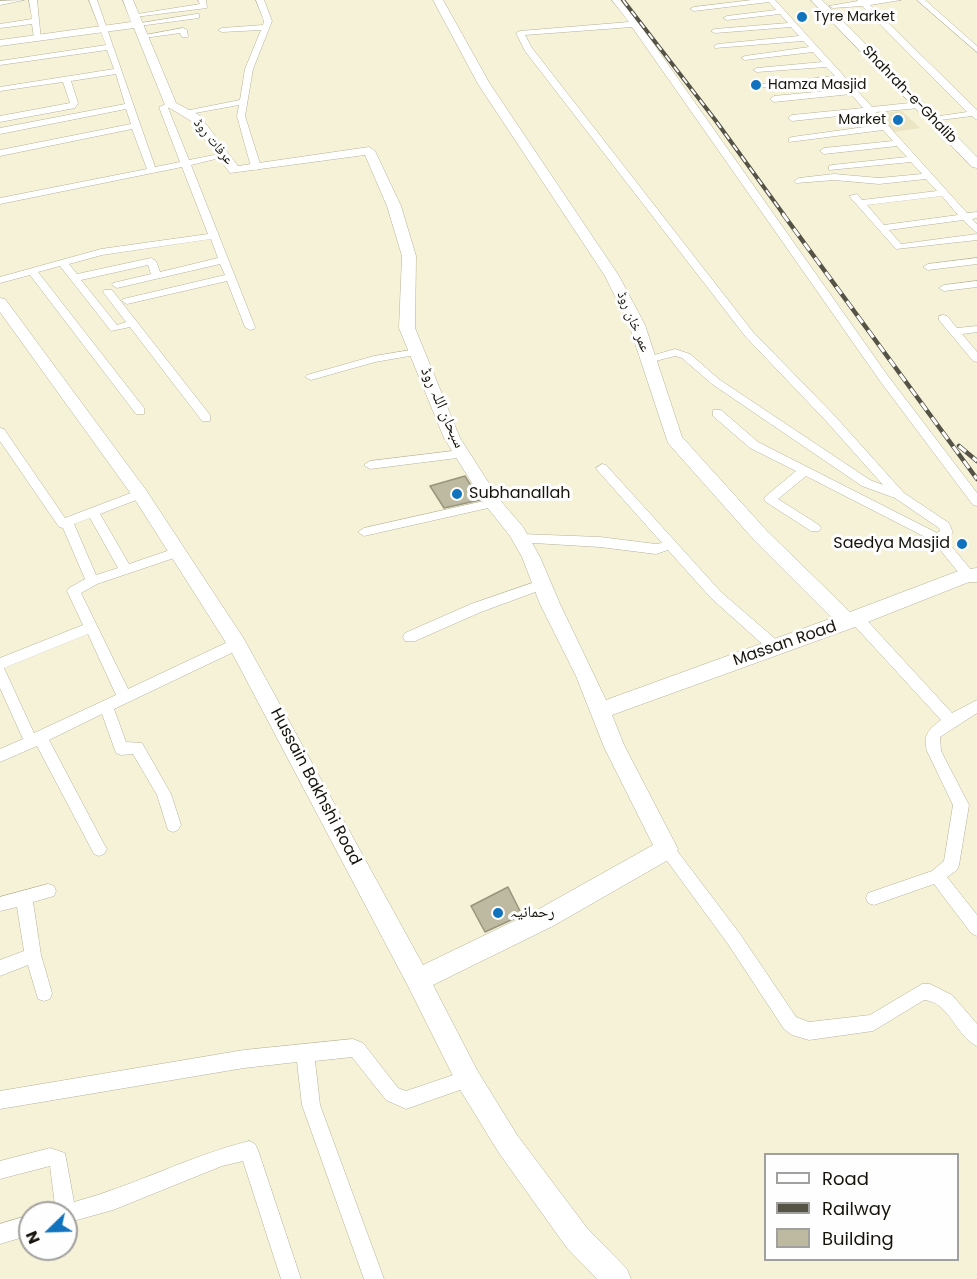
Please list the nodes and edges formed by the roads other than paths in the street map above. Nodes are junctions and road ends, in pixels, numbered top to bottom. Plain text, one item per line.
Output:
1 (20, 0) edge
2 (33, 0) edge
3 (93, 0) edge
4 (128, 0) edge
5 (202, 0) edge
6 (260, 0) edge
7 (438, 0) edge
8 (616, 0) edge
9 (771, 0) edge
10 (816, 0) edge
11 (897, 0) edge
12 (921, 0) edge
13 (862, 2) edge
14 (0, 3) edge
15 (830, 3) edge
16 (694, 9) dead end
17 (781, 12) junction
18 (204, 15) dead end
19 (727, 18) dead end
20 (35, 21) junction
21 (635, 24) junction
22 (139, 25) junction
23 (793, 25) junction
24 (0, 26) edge
25 (266, 27) junction
26 (104, 29) junction
27 (222, 30) dead end
28 (716, 31) dead end
29 (185, 35) dead end
30 (38, 38) junction
31 (805, 38) junction
32 (0, 43) edge
33 (718, 46) dead end
34 (110, 47) junction
35 (815, 49) junction
36 (977, 50) edge
37 (745, 58) dead end
38 (0, 63) edge
39 (829, 64) junction
40 (119, 70) junction
41 (757, 70) dead end
42 (66, 78) junction
43 (841, 78) junction
44 (760, 86) dead end
45 (0, 89) edge
46 (854, 92) junction
47 (774, 99) dead end
48 (243, 102) junction
49 (171, 105) junction
50 (919, 105) junction
51 (129, 106) junction
52 (871, 110) junction
53 (184, 112) junction
54 (976, 114) edge
55 (792, 118) dead end
56 (943, 118) junction
57 (0, 119) edge
58 (136, 126) junction
59 (886, 127) junction
60 (0, 131) edge
61 (792, 140) dead end
62 (901, 143) junction
63 (369, 151) joint
64 (824, 151) dead end
65 (977, 152) edge
66 (0, 153) edge
67 (224, 156) junction
68 (915, 159) junction
69 (185, 164) junction
70 (977, 164) edge
71 (256, 167) junction
72 (831, 168) dead end
73 (152, 170) junction
74 (929, 176) junction
75 (799, 181) dead end
76 (944, 193) junction
77 (0, 201) edge
78 (977, 215) edge
79 (965, 217) junction
80 (882, 228) junction
81 (977, 230) edge
82 (214, 236) junction
83 (977, 237) edge
84 (223, 260) junction
85 (977, 261) edge
86 (62, 262) junction
87 (928, 267) dead end
88 (32, 271) junction
89 (158, 276) junction
90 (230, 277) junction
91 (75, 278) junction
92 (0, 280) edge
93 (977, 284) edge
94 (944, 288) dead end
95 (127, 301) dead end
96 (0, 302) edge
97 (943, 318) dead end
98 (133, 323) junction
99 (250, 327) dead end
100 (977, 329) edge
101 (955, 332) junction
102 (417, 352) junction
103 (977, 359) edge
104 (648, 360) junction
105 (312, 377) dead end
106 (140, 411) dead end
107 (717, 413) dead end
108 (206, 418) dead end
109 (0, 432) edge
110 (461, 454) junction
111 (370, 465) dead end
112 (602, 468) dead end
113 (803, 472) junction
114 (140, 494) junction
115 (900, 495) junction
116 (977, 502) edge
117 (493, 503) junction
118 (93, 513) junction
119 (67, 522) junction
120 (815, 528) dead end
121 (364, 532) dead end
122 (937, 538) junction
123 (520, 539) junction
124 (671, 545) junction
125 (179, 552) junction
126 (125, 569) junction
127 (974, 579) edge
128 (92, 580) junction
129 (541, 585) junction
130 (852, 621) junction
131 (91, 627) junction
132 (410, 637) dead end
133 (237, 644) junction
134 (775, 647) junction
135 (0, 664) edge
136 (0, 672) edge
137 (125, 698) junction
138 (106, 706) junction
139 (977, 706) edge
140 (600, 711) junction
141 (950, 722) junction
142 (35, 739) junction
143 (0, 756) edge
144 (173, 825) dead end
145 (99, 849) dead end
146 (667, 849) junction
147 (937, 876) junction
148 (48, 891) dead end
149 (24, 897) junction
150 (874, 898) dead end
151 (0, 904) edge
152 (977, 928) edge
153 (33, 955) junction
154 (0, 968) edge
155 (418, 980) junction
156 (44, 993) dead end
157 (977, 1037) edge
158 (305, 1053) junction
159 (468, 1079) junction
160 (0, 1100) edge
161 (0, 1170) edge
162 (64, 1201) edge
163 (78, 1211) edge
164 (18, 1229) edge
165 (0, 1234) edge
166 (373, 1278) edge
167 (291, 1279) edge
168 (617, 1279) edge

1 - 14 street
2 - 20 street
3 - 26 street
4 - 22 street
5 - 22 street
6 - 25 street
7 - 104 street, عمر خان روڈ
8 - 21 street
9 - 16 street
9 - 17 street
10 - 50 street, Shahrah-e-Ghalib
11 - 13 street
12 - 36 street
13 - 15 street
13 - 54 street
15 - 56 street, Shahrah-e-Ghalib
17 - 19 street
17 - 23 street
18 - 22 street
20 - 24 street
20 - 30 street
21 - 115 street
21 - 116 street
22 - 26 street
22 - 29 street
22 - 49 street
23 - 28 street
23 - 31 street
25 - 27 street
25 - 48 street
26 - 30 street
26 - 34 street
30 - 32 street
31 - 33 street
31 - 35 street
34 - 38 street
34 - 40 street
35 - 37 street
35 - 39 street
39 - 41 street
39 - 43 street
40 - 42 street
40 - 51 street
42 - 45 street
42 - 57 street
43 - 44 street
43 - 46 street
46 - 47 street
46 - 52 street
48 - 53 street
48 - 71 street
49 - 53 street, عرفات روڈ
49 - 69 street
50 - 52 street
50 - 70 street, Shahrah-e-Ghalib
51 - 58 street
51 - 60 street
52 - 55 street
52 - 59 street
53 - 67 street, عرفات روڈ
54 - 56 street
56 - 65 street, Shahrah-e-Ghalib
58 - 66 street
58 - 73 street
59 - 61 street
59 - 62 street
62 - 64 street
62 - 68 street
63 - 71 street, عرفات روڈ
63 - 102 street, سبحان اللہ روڈ
67 - 69 street
67 - 71 street, عرفات روڈ
68 - 72 street
68 - 74 street
69 - 73 street
69 - 82 street
73 - 77 street
74 - 75 street
74 - 76 street
76 - 79 street
76 - 80 street
78 - 79 street
79 - 80 street
79 - 81 street
80 - 83 street
82 - 84 street
82 - 86 street
84 - 89 street
84 - 90 street
85 - 87 street
86 - 88 street
86 - 91 street
88 - 92 street
88 - 106 street
89 - 91 street
89 - 98 street
90 - 95 street
90 - 99 street
91 - 98 street
93 - 94 street
96 - 114 street, Hussain Bakhshi Road
97 - 101 street
98 - 108 street
100 - 101 street
101 - 103 street
102 - 105 street
102 - 110 street, سبحان اللہ روڈ
104 - 115 street
104 - 130 street, عمر خان روڈ
107 - 113 street
109 - 119 street
110 - 111 street
110 - 117 street, سبحان اللہ روڈ
112 - 124 street
113 - 120 street
113 - 122 street
114 - 118 street
114 - 125 street, Hussain Bakhshi Road
115 - 122 street
117 - 121 street
117 - 123 street, سبحان اللہ روڈ
118 - 119 street
118 - 126 street
119 - 128 street
122 - 127 street
123 - 124 street
123 - 129 street, سبحان اللہ روڈ
124 - 134 street
125 - 126 street
125 - 133 street, Hussain Bakhshi Road
126 - 128 street
127 - 130 street, Massan Road
128 - 131 street
129 - 132 street
129 - 140 street, سبحان اللہ روڈ
130 - 134 street, Massan Road
130 - 141 street
131 - 135 street
131 - 137 street
133 - 137 street
133 - 155 street, Hussain Bakhshi Road
134 - 140 street, Massan Road
136 - 142 street
137 - 138 street
138 - 142 street
138 - 144 street
139 - 141 street
140 - 146 street, سبحان اللہ روڈ
141 - 147 street
142 - 143 street
142 - 145 street
146 - 155 street
146 - 157 street
147 - 150 street
147 - 152 street
148 - 149 street
149 - 151 street
149 - 153 street
153 - 154 street
153 - 156 street
155 - 159 street, Hussain Bakhshi Road
158 - 159 street
158 - 160 street
158 - 166 street
159 - 168 street, Hussain Bakhshi Road
161 - 162 street
163 - 167 street
164 - 165 street

